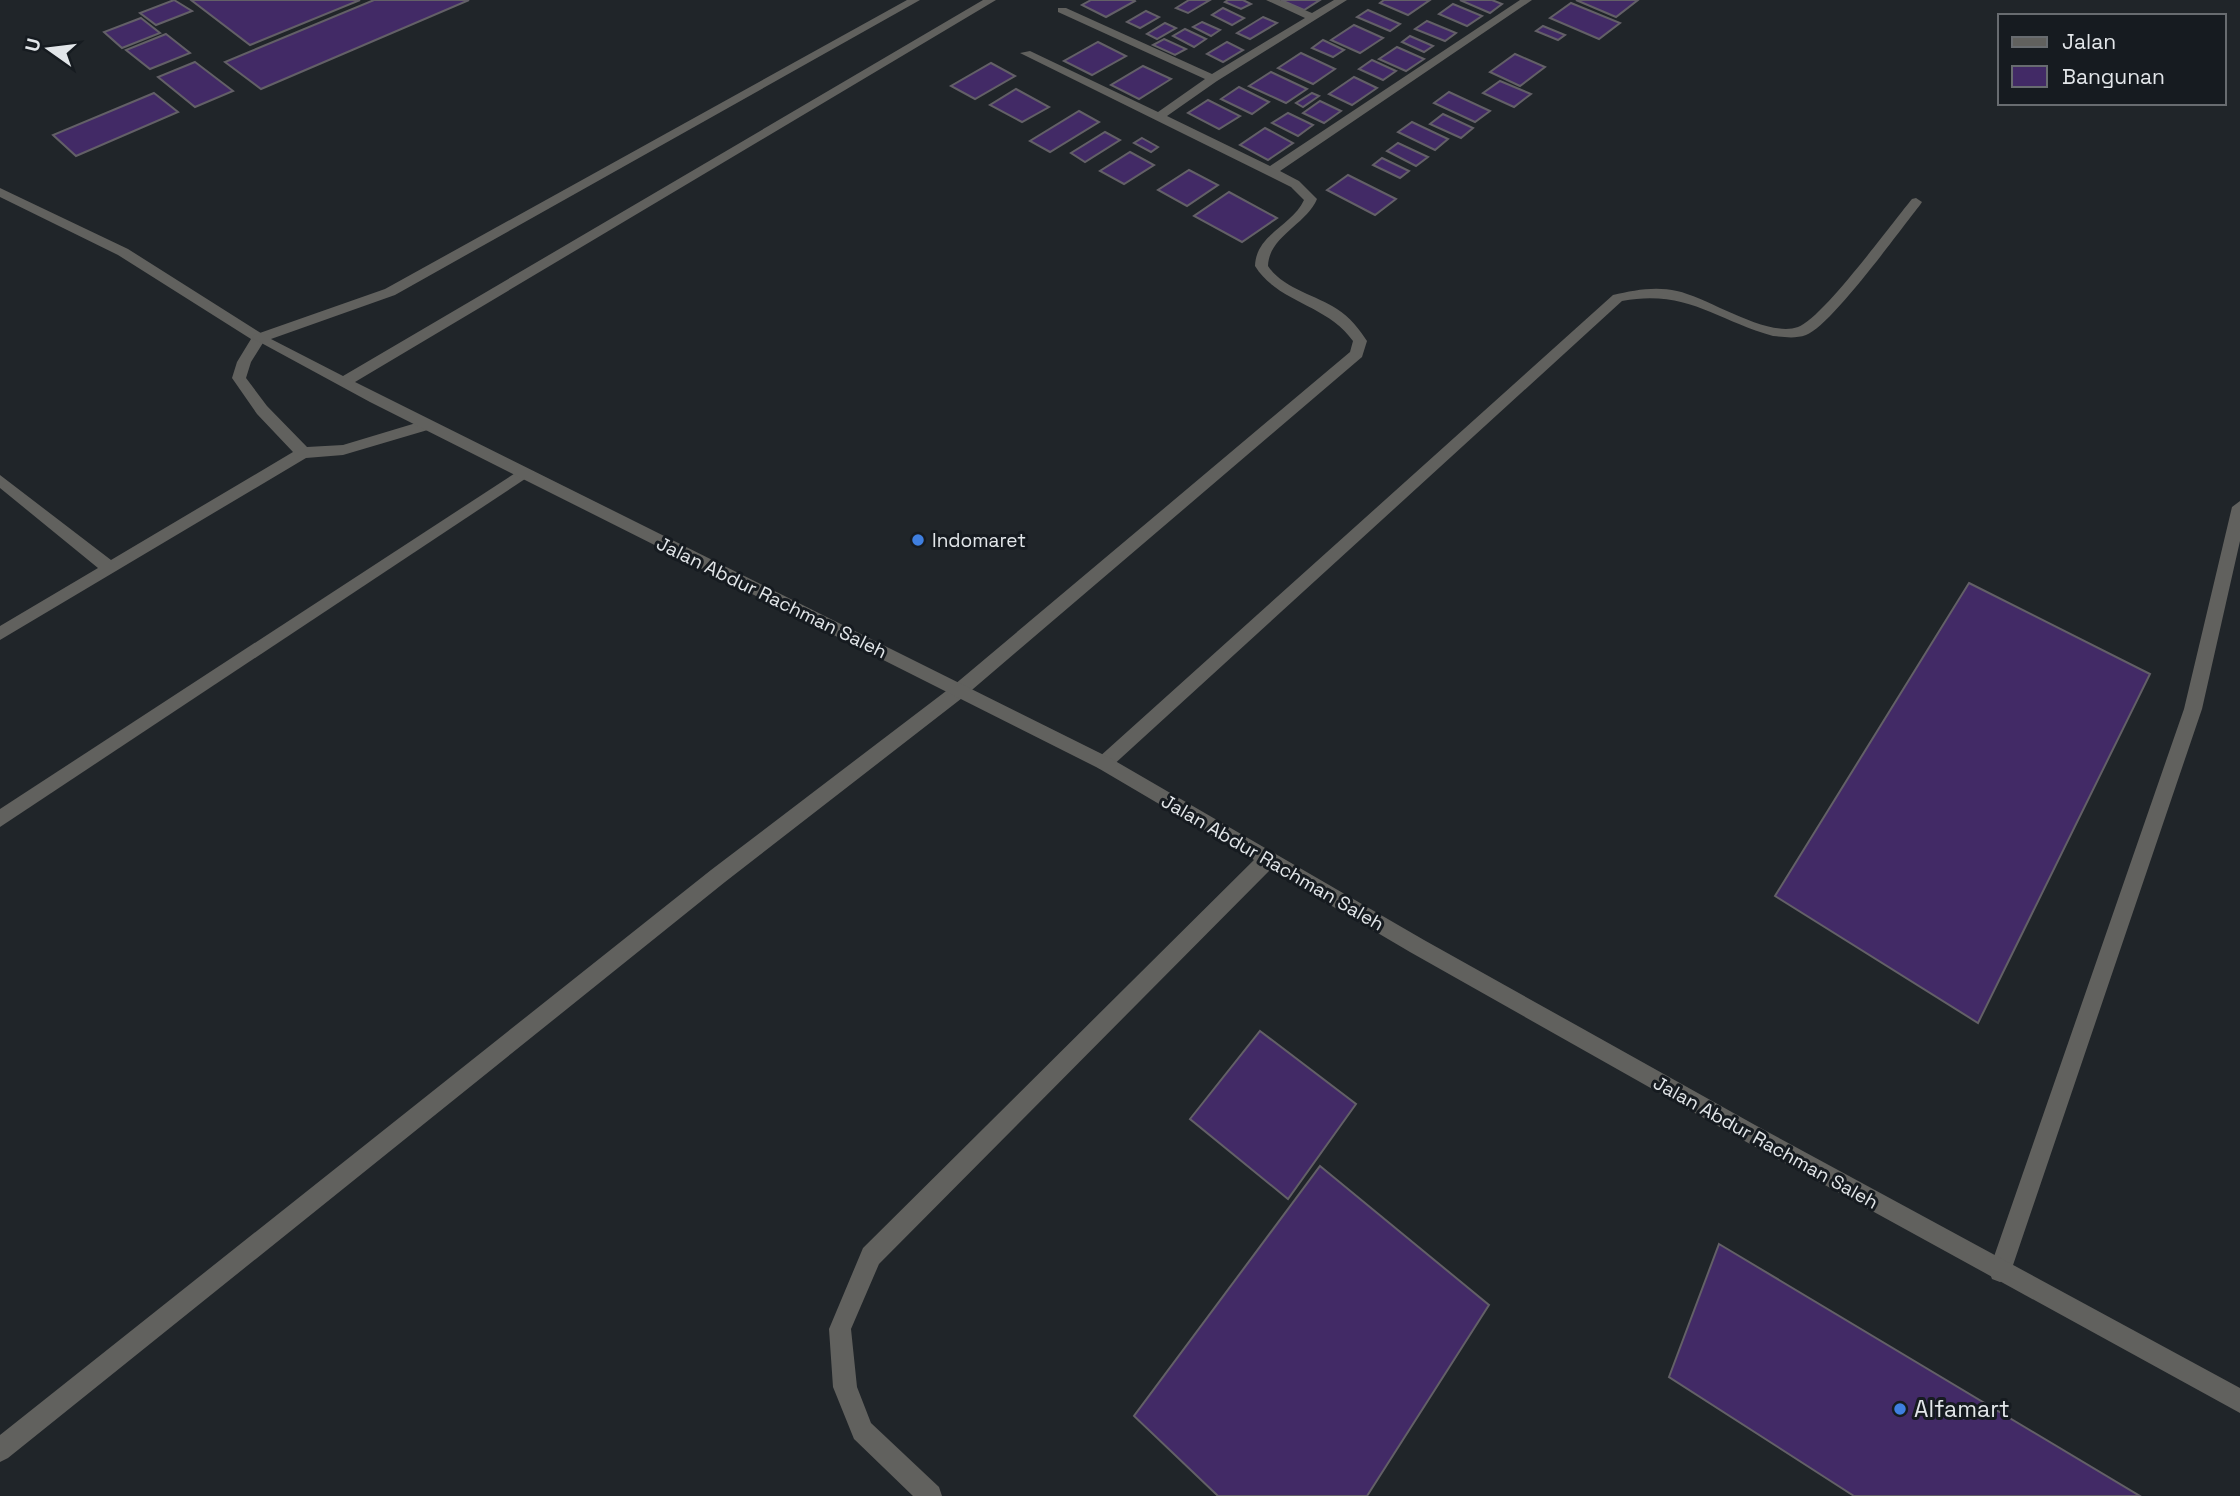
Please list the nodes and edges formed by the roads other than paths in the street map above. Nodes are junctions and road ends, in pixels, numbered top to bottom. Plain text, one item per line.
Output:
1 (915, 0) edge
2 (991, 0) edge
3 (1271, 0) edge
4 (1342, 0) edge
5 (1527, 0) edge
6 (1062, 10) dead end
7 (1314, 18) junction
8 (1026, 52) dead end
9 (1213, 79) junction
10 (1160, 116) junction
11 (1271, 171) junction
12 (0, 192) edge
13 (1916, 202) dead end
14 (259, 338) junction
15 (344, 382) junction
16 (426, 425) junction
17 (303, 453) junction
18 (523, 473) junction
19 (0, 480) edge
20 (2240, 508) edge
21 (111, 569) junction
22 (0, 634) edge
23 (960, 690) junction
24 (1104, 763) junction
25 (0, 820) edge
26 (1268, 859) junction
27 (2000, 1271) junction
28 (2240, 1401) edge
29 (0, 1450) edge
30 (930, 1496) edge

1 - 14 street
2 - 15 street
3 - 7 street
4 - 7 street
5 - 11 street
6 - 9 street
7 - 9 street
8 - 10 street
9 - 10 street
10 - 11 street
11 - 23 street
12 - 14 street, Jalan Abdur Rachman Saleh
13 - 24 street
14 - 15 street, Jalan Abdur Rachman Saleh
14 - 17 street
15 - 16 street, Jalan Abdur Rachman Saleh
16 - 17 street
16 - 18 street, Jalan Abdur Rachman Saleh
17 - 21 street
18 - 23 street, Jalan Abdur Rachman Saleh
18 - 25 street
19 - 21 street
20 - 27 street
21 - 22 street
23 - 24 street, Jalan Abdur Rachman Saleh
23 - 29 street
24 - 26 street, Jalan Abdur Rachman Saleh
26 - 27 street, Jalan Abdur Rachman Saleh
26 - 30 street
27 - 28 street, Jalan Abdur Rachman Saleh

